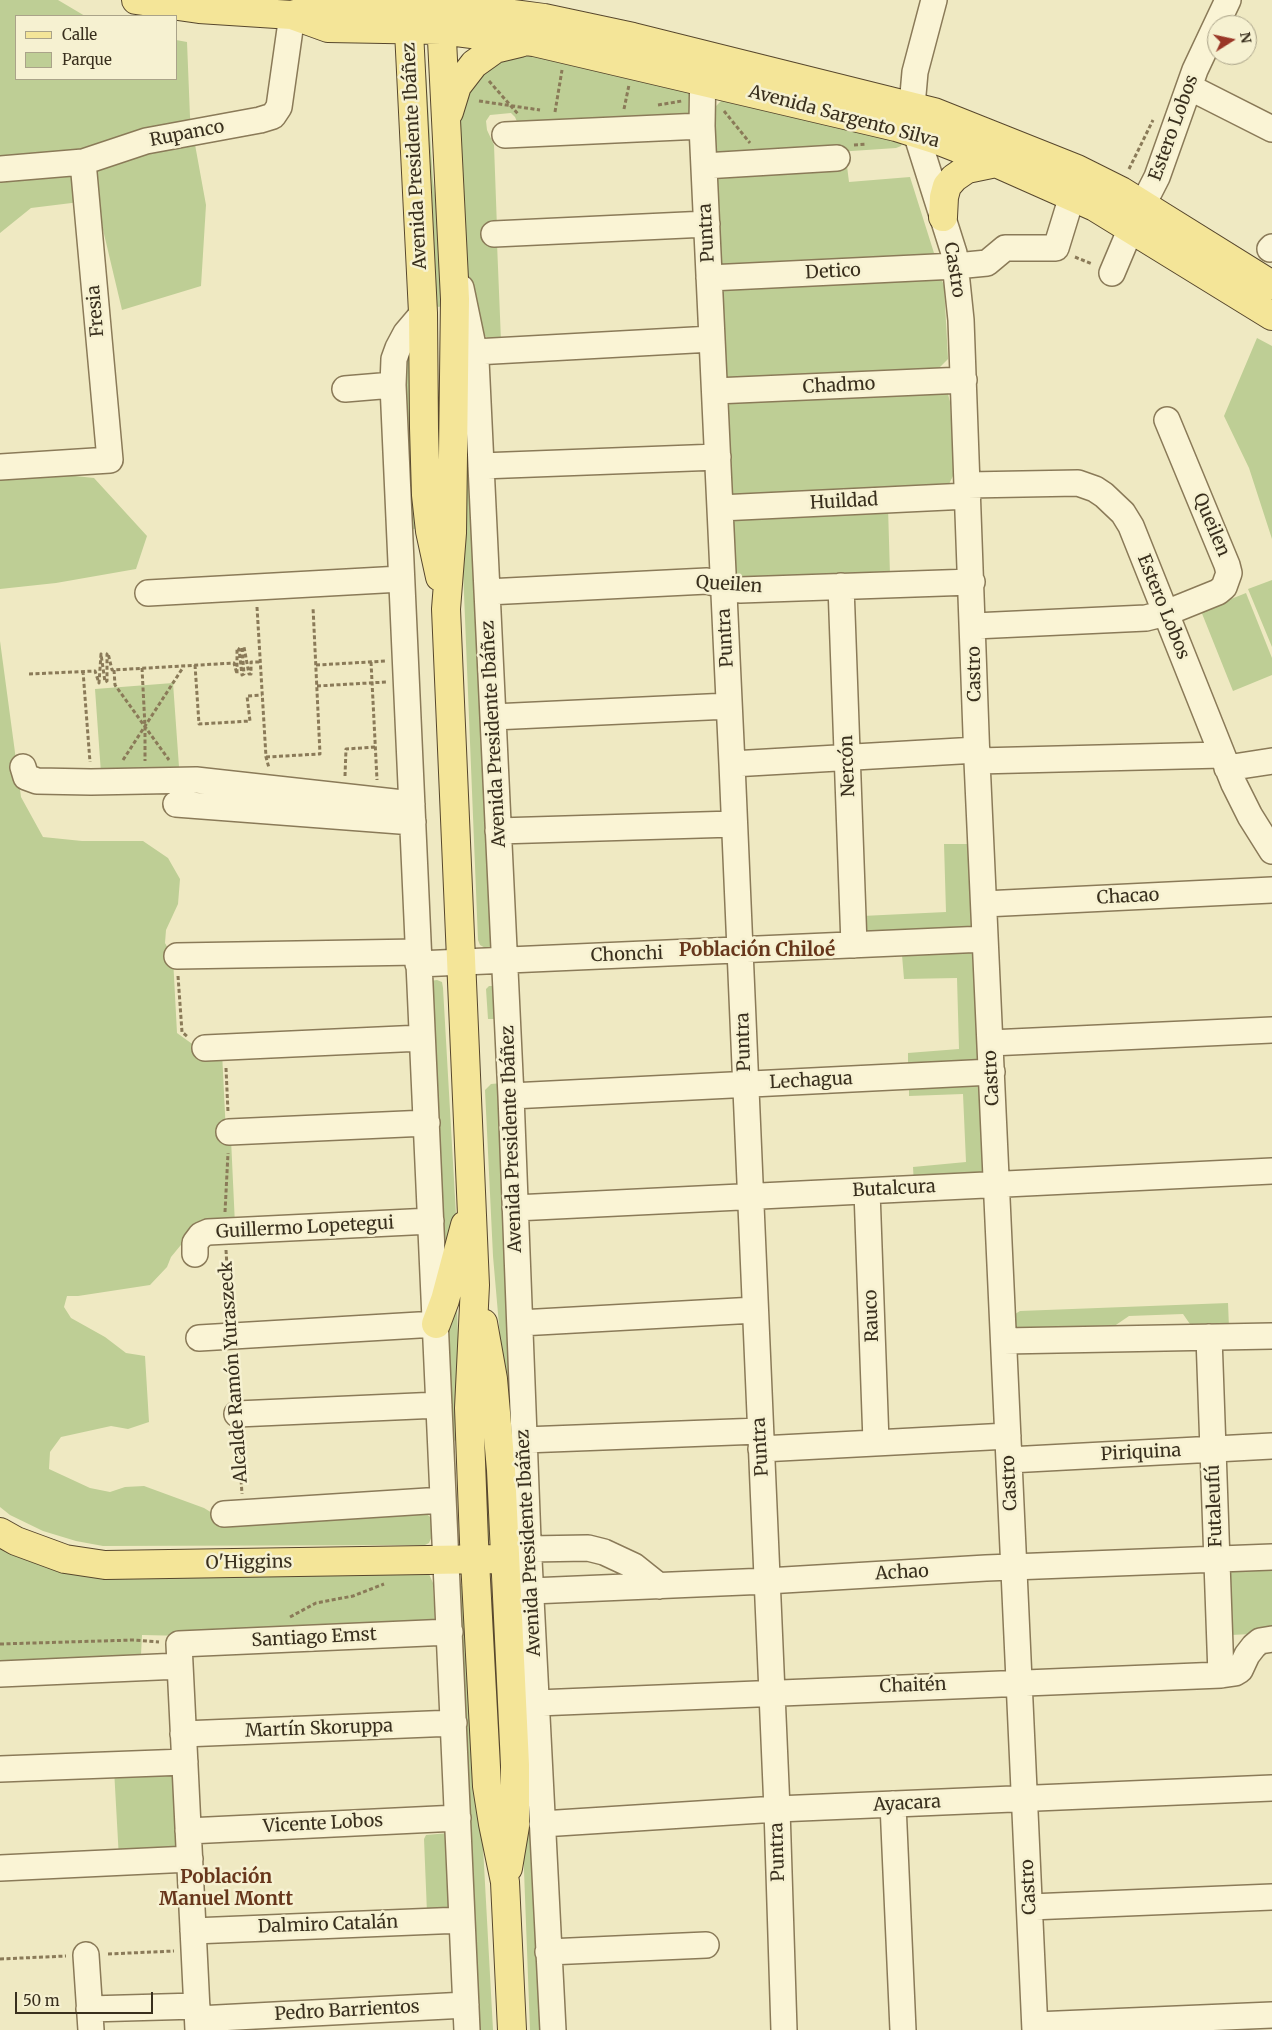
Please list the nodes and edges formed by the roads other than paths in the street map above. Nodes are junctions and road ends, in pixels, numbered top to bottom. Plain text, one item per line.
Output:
1 (136, 0) edge
2 (934, 0) edge
3 (1228, 0) edge
4 (408, 11) edge
5 (440, 12) edge
6 (292, 15) junction
7 (534, 42) junction
8 (702, 78) junction
9 (1189, 87) junction
10 (914, 120) junction
11 (702, 126) junction
12 (1272, 130) edge
13 (446, 134) junction
14 (516, 134) road end
15 (837, 158) dead end
16 (83, 162) junction
17 (996, 163) junction
18 (704, 166) junction
19 (0, 169) edge
20 (1072, 196) junction
21 (1137, 216) junction
22 (943, 217) junction
23 (707, 224) junction
24 (494, 234) dead end
25 (956, 266) junction
26 (1112, 273) road end
27 (709, 278) junction
28 (1272, 285) edge
29 (423, 313) junction
30 (1272, 316) edge
31 (712, 339) junction
32 (465, 348) junction
33 (964, 380) junction
34 (393, 385) junction
35 (345, 389) dead end
36 (714, 392) junction
37 (1167, 420) dead end
38 (718, 457) junction
39 (481, 466) junction
40 (0, 467) edge
41 (968, 491) junction
42 (720, 508) junction
43 (402, 578) junction
44 (972, 582) junction
45 (724, 585) junction
46 (841, 586) junction
47 (487, 592) junction
48 (148, 593) dead end
49 (446, 609) junction
50 (1166, 613) junction
51 (974, 626) junction
52 (729, 706) junction
53 (493, 717) junction
54 (977, 756) junction
55 (847, 758) junction
56 (1272, 761) edge
57 (1225, 762) junction
58 (732, 764) junction
59 (23, 767) dead end
60 (176, 804) dead end
61 (413, 813) junction
62 (734, 824) junction
63 (498, 830) junction
64 (1272, 851) edge
65 (1272, 890) edge
66 (984, 904) junction
67 (985, 939) junction
68 (854, 945) junction
69 (740, 950) junction
70 (177, 956) road end
71 (418, 958) junction
72 (505, 960) junction
73 (461, 962) junction
74 (1272, 1030) edge
75 (422, 1038) junction
76 (990, 1043) junction
77 (215, 1048) road end
78 (992, 1072) junction
79 (745, 1084) junction
80 (511, 1096) junction
81 (427, 1123) junction
82 (229, 1132) road end
83 (1272, 1170) edge
84 (997, 1184) junction
85 (867, 1190) junction
86 (750, 1196) junction
87 (472, 1199) junction
88 (515, 1208) junction
89 (432, 1221) junction
90 (196, 1254) dead end
91 (475, 1285) junction
92 (755, 1310) junction
93 (520, 1323) junction
94 (436, 1324) junction
95 (1272, 1336) edge
96 (1209, 1337) junction
97 (199, 1338) dead end
98 (1004, 1341) junction
99 (439, 1405) junction
100 (237, 1414) road end
101 (524, 1440) junction
102 (761, 1440) junction
103 (876, 1442) junction
104 (1272, 1446) edge
105 (1009, 1448) junction
106 (1212, 1449) junction
107 (443, 1500) junction
108 (234, 1513) road end
109 (0, 1532) edge
110 (529, 1549) junction
111 (1272, 1557) edge
112 (504, 1559) junction
113 (475, 1560) junction
114 (1216, 1560) junction
115 (446, 1561) junction
116 (1014, 1566) junction
117 (767, 1581) junction
118 (659, 1586) junction
119 (532, 1591) junction
120 (450, 1632) junction
121 (1272, 1639) edge
122 (180, 1655) junction
123 (0, 1674) edge
124 (1221, 1675) junction
125 (1020, 1682) junction
126 (772, 1692) junction
127 (536, 1702) junction
128 (454, 1723) junction
129 (183, 1734) junction
130 (185, 1762) junction
131 (0, 1768) edge
132 (1272, 1788) edge
133 (1025, 1798) junction
134 (893, 1804) junction
135 (777, 1809) junction
136 (458, 1818) junction
137 (542, 1824) junction
138 (188, 1831) junction
139 (190, 1859) junction
140 (0, 1868) edge
141 (506, 1882) junction
142 (1272, 1897) edge
143 (1030, 1907) junction
144 (462, 1920) junction
145 (193, 1931) junction
146 (706, 1945) dead end
147 (548, 1952) junction
148 (86, 1955) dead end
149 (466, 2005) junction
150 (1272, 2015) edge
151 (198, 2018) edge
152 (90, 2019) edge
153 (1203, 2024) edge
154 (1035, 2027) edge
155 (467, 2030) edge
156 (512, 2030) edge
157 (552, 2030) edge
158 (784, 2030) edge
159 (903, 2030) edge

1 - 6 main road, Avenida Sargento Silva
2 - 10 street
3 - 9 street, Estero Lobos
4 - 5 main road, Avenida Sargento Silva
4 - 6 main road, Avenida Sargento Silva
4 - 29 main road, Avenida Presidente Ibáñez
5 - 7 main road, Avenida Sargento Silva
5 - 8 main road, Avenida Sargento Silva
5 - 13 main road, Avenida Presidente Ibáñez
6 - 16 street, Rupanco
7 - 8 main road, Avenida Sargento Silva
7 - 13 main road
8 - 10 main road, Avenida Sargento Silva
8 - 11 street, Puntra
9 - 12 street
9 - 21 street, Estero Lobos
10 - 17 main road, Avenida Sargento Silva
10 - 21 main road, Avenida Sargento Silva
10 - 22 street, Castro
11 - 14 street
11 - 18 street, Puntra
13 - 32 main road, Avenida Presidente Ibáñez
15 - 18 street
16 - 19 street, Rupanco
16 - 40 street, Fresia
17 - 20 main road, Avenida Sargento Silva
17 - 22 main road
18 - 23 street, Puntra
20 - 21 main road, Avenida Sargento Silva
20 - 25 street, Detico
21 - 26 street, Estero Lobos
21 - 28 main road, Avenida Sargento Silva
21 - 30 main road, Avenida Sargento Silva
22 - 25 street, Castro
23 - 24 street
23 - 27 street, Puntra
25 - 27 street, Detico
25 - 33 street, Castro
27 - 31 street, Puntra
29 - 32 main road
29 - 34 street
29 - 49 main road, Avenida Presidente Ibáñez
31 - 32 street
31 - 36 street, Puntra
32 - 39 street, Avenida Presidente Ibáñez
32 - 49 main road, Avenida Presidente Ibáñez
33 - 36 street, Chadmo
33 - 41 street, Castro
34 - 35 street
34 - 43 street
36 - 38 street, Puntra
37 - 50 street, Queilen
38 - 39 street
38 - 42 street, Puntra
39 - 47 street, Avenida Presidente Ibáñez
41 - 42 street, Huildad
41 - 44 street, Castro
41 - 50 street, Estero Lobos
42 - 45 street, Puntra
43 - 48 street
43 - 61 street
44 - 46 street, Queilen
44 - 51 street, Castro
45 - 46 street, Queilen
45 - 47 street, Queilen
45 - 52 street, Puntra
46 - 55 street, Nercón
47 - 53 street, Avenida Presidente Ibáñez
49 - 73 main road, Avenida Presidente Ibáñez
50 - 51 street, Queilen
50 - 57 street, Estero Lobos
51 - 54 street, Castro
52 - 53 street
52 - 58 street, Puntra
53 - 63 street, Avenida Presidente Ibáñez
54 - 55 street
54 - 57 street
54 - 66 street, Castro
55 - 58 street
55 - 68 street, Nercón
56 - 57 street
57 - 64 street, Estero Lobos
58 - 62 street, Puntra
59 - 61 street
60 - 61 street
61 - 71 street
62 - 63 street
62 - 69 street, Puntra
63 - 72 street, Avenida Presidente Ibáñez
65 - 66 street, Chacao
66 - 67 street, Castro
67 - 68 street, Chonchi
67 - 76 street, Castro
68 - 69 street, Chonchi
69 - 72 street, Chonchi
69 - 79 street, Puntra
70 - 71 street, Chonchi
71 - 73 street, Chonchi
71 - 75 street
72 - 73 street, Chonchi
72 - 80 street, Avenida Presidente Ibáñez
73 - 87 main road, Avenida Presidente Ibáñez
74 - 76 street
75 - 77 street
75 - 81 street
76 - 78 street, Castro
78 - 79 street, Lechagua
78 - 84 street, Castro
79 - 80 street, Lechagua
79 - 86 street, Puntra
80 - 88 street, Avenida Presidente Ibáñez
81 - 82 street
81 - 89 street
83 - 84 street, Butalcura
84 - 85 street, Butalcura
84 - 98 street, Castro
85 - 86 street, Butalcura
85 - 103 street, Rauco
86 - 88 street, Butalcura
86 - 92 street, Puntra
87 - 91 main road, Avenida Presidente Ibáñez
87 - 94 main road
88 - 93 street, Avenida Presidente Ibáñez
89 - 90 street, Guillermo Lopetegui
89 - 94 street
91 - 112 main road, Avenida Presidente Ibáñez
91 - 113 main road, Avenida Presidente Ibáñez
92 - 93 street
92 - 102 street, Puntra
93 - 101 street, Avenida Presidente Ibáñez
94 - 97 street
94 - 99 street
95 - 96 street
96 - 98 street
96 - 106 street, Futaleufú
98 - 105 street, Castro
99 - 100 street
99 - 107 street
101 - 102 street, Piriquina
101 - 110 street, Avenida Presidente Ibáñez
102 - 103 street, Piriquina
102 - 117 street, Puntra
103 - 105 street, Piriquina
104 - 106 street, Piriquina
105 - 106 street, Piriquina
105 - 116 street, Castro
106 - 114 street, Futaleufú
107 - 108 street
107 - 115 street
109 - 115 main road, O'Higgins
110 - 118 street
110 - 119 street, Avenida Presidente Ibáñez
111 - 114 street, Achao
112 - 113 main road, O'Higgins
112 - 141 main road, Avenida Presidente Ibáñez
113 - 115 main road, O'Higgins
113 - 141 main road, Avenida Presidente Ibáñez
114 - 116 street, Achao
114 - 124 street, Futaleufú
115 - 120 street
116 - 117 street, Achao
116 - 125 street, Castro
117 - 118 street, Achao
117 - 126 street, Puntra
118 - 119 street, Achao
119 - 127 street, Avenida Presidente Ibáñez
120 - 122 street, Santiago Emst
120 - 128 street
121 - 124 street, Chaitén
122 - 123 street, Santiago Emst
122 - 129 street
124 - 125 street, Chaitén
125 - 126 street, Chaitén
125 - 133 street, Castro
126 - 127 street, Chaitén
126 - 135 street, Puntra
127 - 137 street, Avenida Presidente Ibáñez
128 - 129 street, Martín Skoruppa
128 - 136 street
129 - 130 street
130 - 131 street
130 - 138 street
132 - 133 street, Ayacara
133 - 134 street, Ayacara
133 - 143 street, Castro
134 - 135 street, Ayacara
134 - 159 street
135 - 137 street, Ayacara
135 - 158 street, Puntra
136 - 138 street, Vicente Lobos
136 - 144 street
137 - 147 street, Avenida Presidente Ibáñez
138 - 139 street
139 - 140 street
139 - 145 street
141 - 156 main road, Avenida Presidente Ibáñez
142 - 143 street
143 - 154 street, Castro
144 - 145 street, Dalmiro Catalán
144 - 149 street
145 - 151 street
146 - 147 street
147 - 157 street, Avenida Presidente Ibáñez
148 - 152 street
149 - 151 street, Pedro Barrientos
149 - 155 street
150 - 153 street
151 - 152 street, Pedro Barrientos
153 - 154 street

